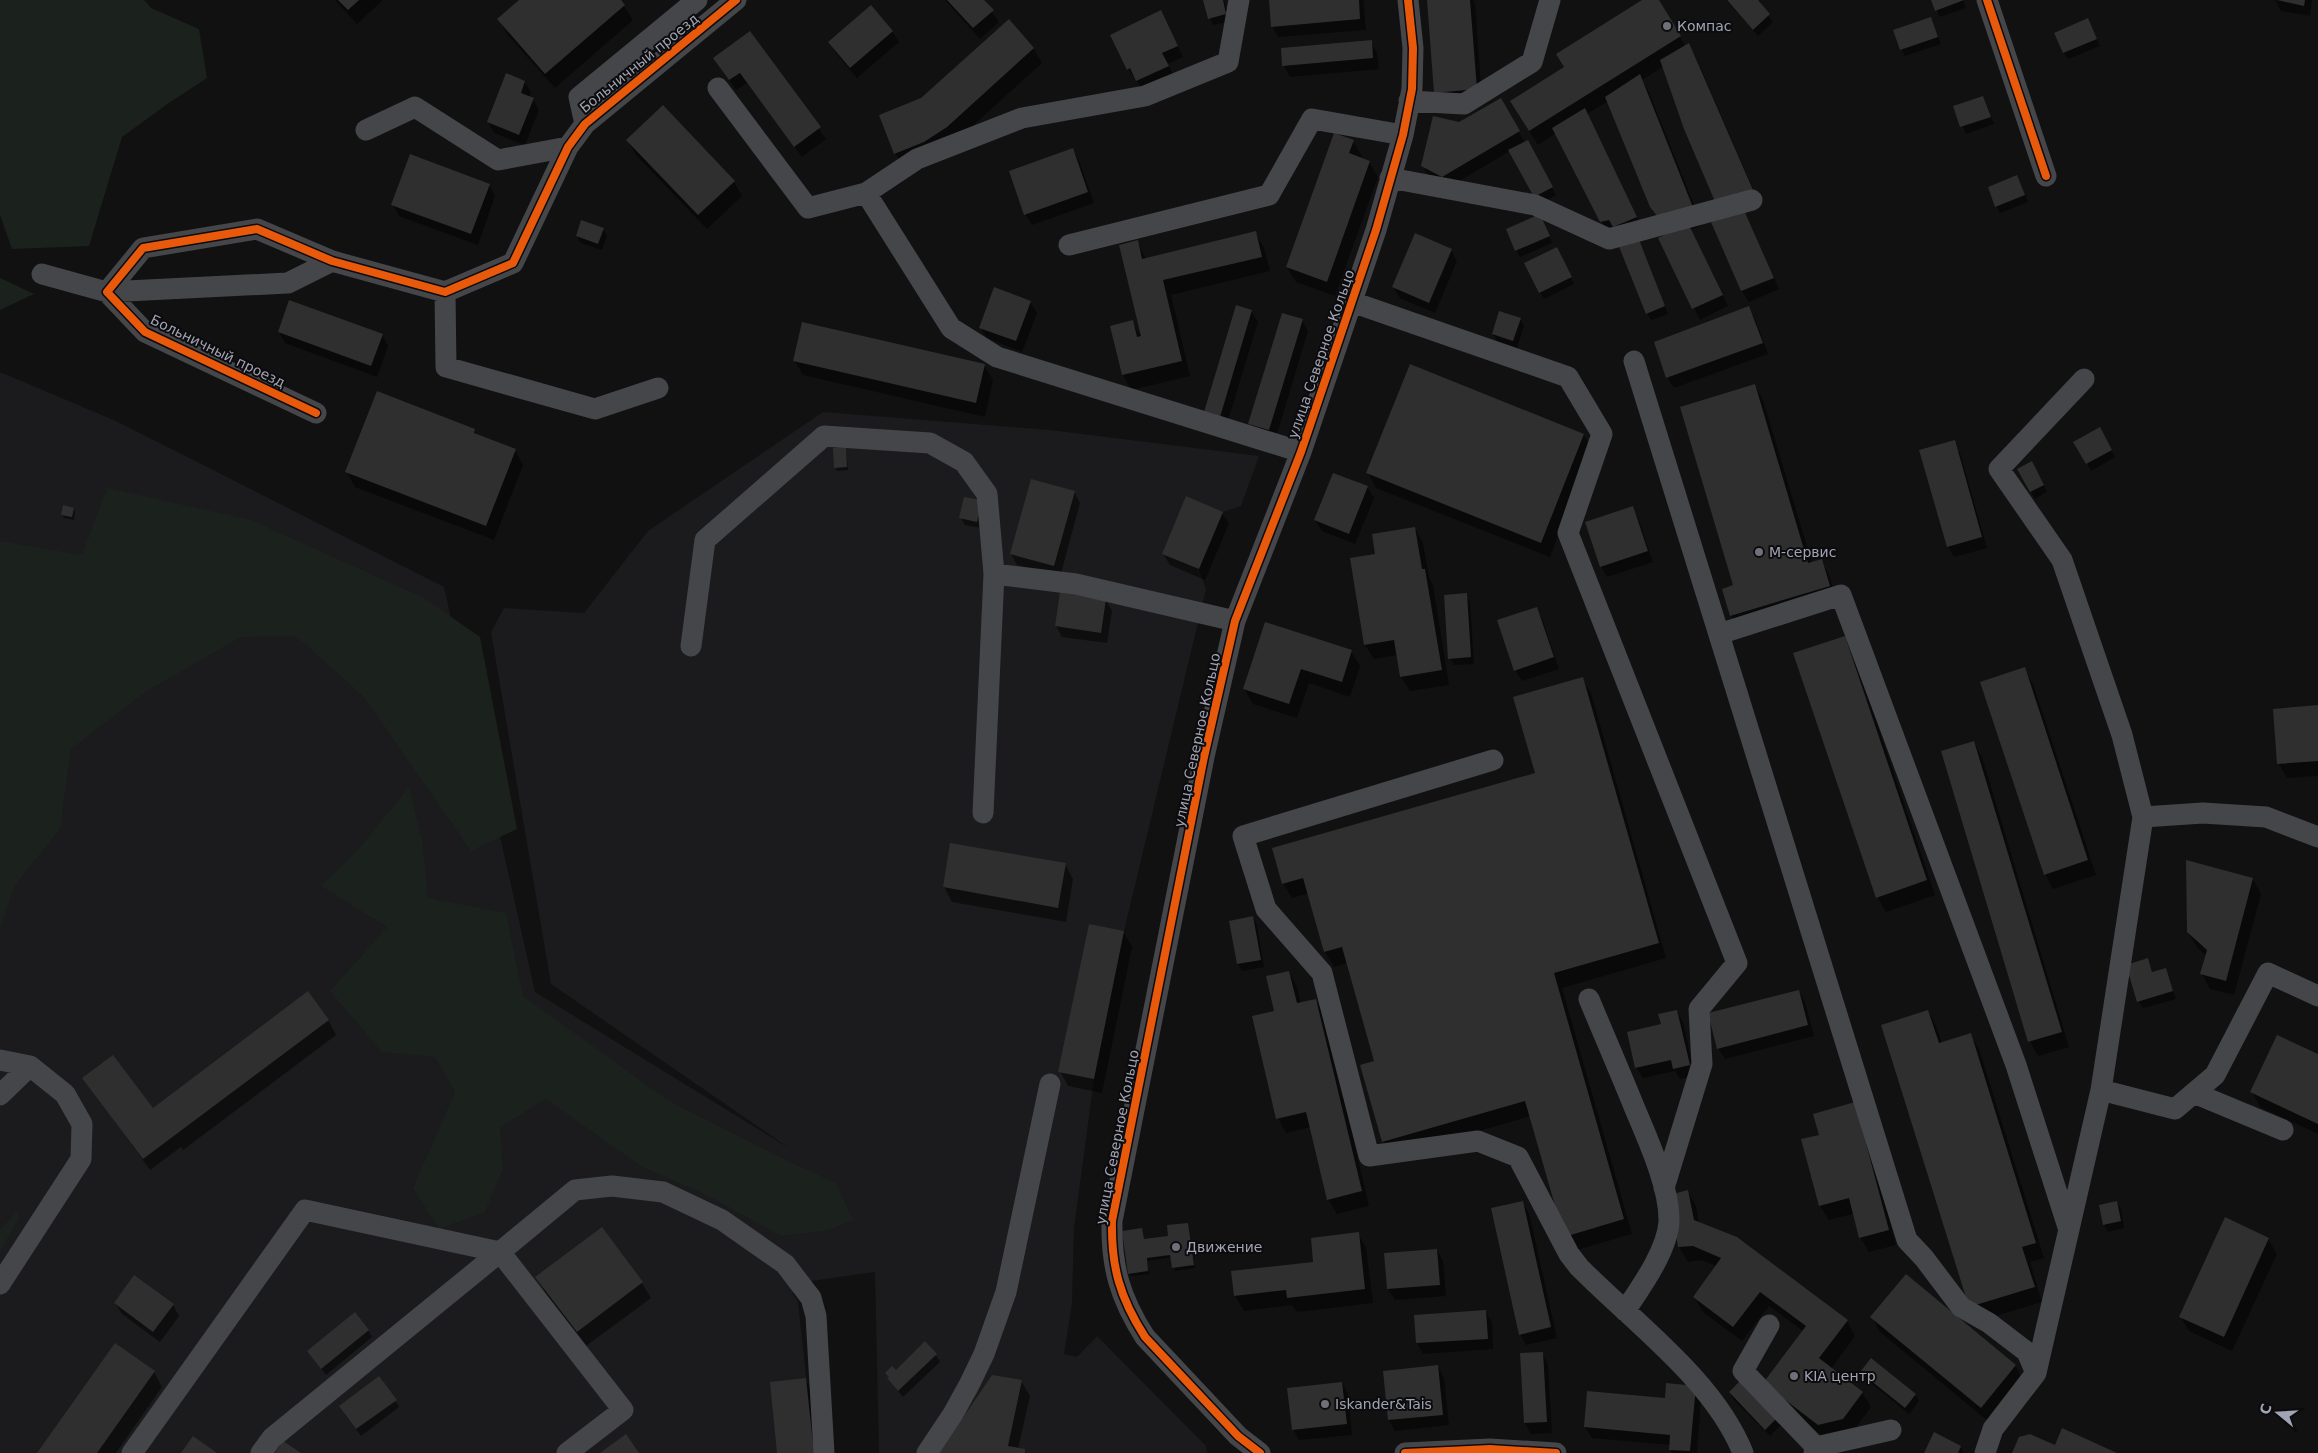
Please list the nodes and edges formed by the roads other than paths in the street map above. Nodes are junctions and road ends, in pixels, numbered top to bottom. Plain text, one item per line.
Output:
1 (697, 0) edge
2 (736, 0) edge
3 (1239, 0) edge
4 (1408, 0) edge
5 (1550, 0) edge
6 (1987, 0) edge
7 (718, 88) dead end
8 (1409, 101) junction
9 (585, 124) junction
10 (366, 130) dead end
11 (1403, 136) junction
12 (568, 147) junction
13 (2046, 176) dead end
14 (1390, 178) junction
15 (866, 193) junction
16 (1752, 200) dead end
17 (1069, 246) dead end
18 (332, 261) junction
19 (42, 274) dead end
20 (107, 292) junction
21 (445, 292) junction
22 (1352, 302) junction
23 (1634, 361) dead end
24 (2084, 379) dead end
25 (658, 388) dead end
26 (316, 413) dead end
27 (1301, 452) junction
28 (994, 574) junction
29 (1235, 621) junction
30 (1719, 634) junction
31 (691, 646) dead end
32 (1493, 760) dead end
33 (983, 813) dead end
34 (2143, 817) junction
35 (2318, 837) edge
36 (2318, 996) edge
37 (1589, 999) dead end
38 (0, 1060) edge
39 (30, 1066) junction
40 (1050, 1084) dead end
41 (2101, 1090) junction
42 (2194, 1093) junction
43 (0, 1095) edge
44 (2283, 1130) dead end
45 (1664, 1188) junction
46 (2068, 1227) junction
47 (500, 1252) junction
48 (0, 1284) edge
49 (1625, 1311) junction
50 (1769, 1325) dead end
51 (2036, 1373) junction
52 (1891, 1430) dead end
53 (1815, 1450) edge
54 (132, 1453) edge
55 (261, 1453) edge
56 (566, 1453) edge
57 (824, 1453) edge
58 (927, 1453) edge
59 (1260, 1453) edge
60 (1405, 1453) edge
61 (1556, 1453) edge
62 (1743, 1453) edge
63 (1985, 1453) edge

1 - 9 street
2 - 9 street, Больничный проезд
3 - 15 street
4 - 8 street, улица Северное Кольцо
5 - 8 street
6 - 13 street
7 - 15 street
8 - 11 street, улица Северное Кольцо
9 - 12 street, Больничный проезд
10 - 12 street
11 - 14 street, улица Северное Кольцо
11 - 17 street
12 - 21 street, Больничный проезд
14 - 16 street
14 - 22 street, улица Северное Кольцо
15 - 27 street
18 - 20 street
18 - 20 street
18 - 21 street
19 - 20 street
20 - 26 street, Больничный проезд
21 - 25 street
22 - 27 street, улица Северное Кольцо
22 - 45 street
23 - 30 street
24 - 34 street
27 - 29 street, улица Северное Кольцо
28 - 29 street
28 - 31 street
28 - 33 street
29 - 59 street, улица Северное Кольцо
30 - 46 street
30 - 51 street
32 - 49 street
34 - 35 street
34 - 41 street
36 - 42 street
37 - 45 street
38 - 39 street
39 - 43 street
39 - 48 street
40 - 58 street
41 - 42 street
41 - 46 street
42 - 44 street
45 - 49 street
46 - 51 street
47 - 54 street
47 - 55 street
47 - 56 street
47 - 57 street
49 - 62 street
50 - 53 street
51 - 63 street
52 - 53 street
60 - 61 street

